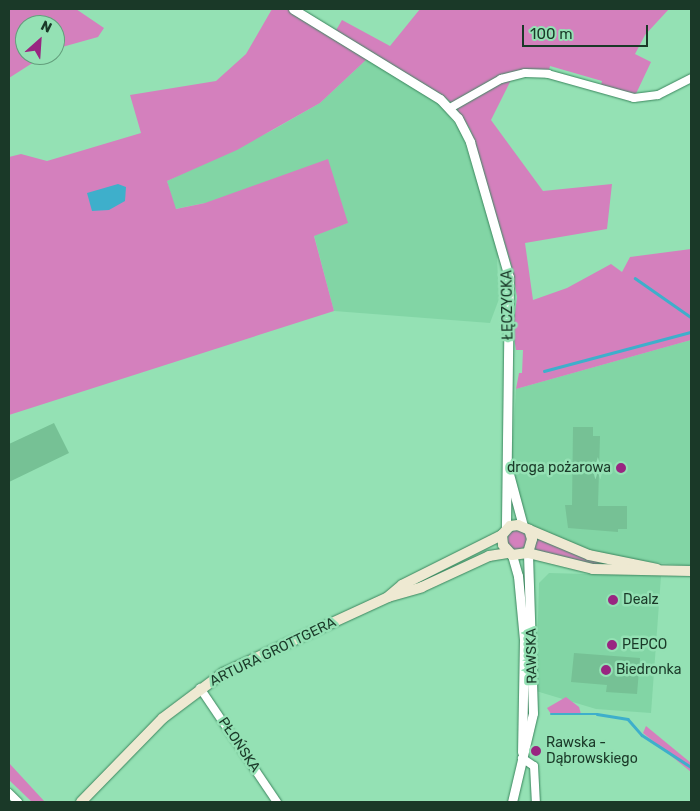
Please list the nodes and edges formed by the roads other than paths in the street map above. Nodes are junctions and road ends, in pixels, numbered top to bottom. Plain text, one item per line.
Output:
1 (293, 9) edge
2 (691, 78) edge
3 (450, 108) junction
4 (506, 454) junction
5 (526, 528) junction
6 (504, 532) junction
7 (528, 553) junction
8 (510, 554) junction
9 (658, 569) junction
10 (691, 571) edge
11 (388, 597) junction
12 (200, 688) junction
13 (522, 758) junction
14 (9, 793) edge
15 (18, 802) edge
16 (81, 802) edge
17 (277, 802) edge
18 (512, 802) edge
19 (536, 802) edge

1 - 3 street
2 - 3 street
3 - 4 street, ŁĘCZYCKA
4 - 5 street, ŁĘCZYCKA
4 - 6 street, ŁĘCZYCKA
5 - 6 main road
5 - 7 main road
5 - 9 main road
6 - 8 main road
6 - 11 main road, ARTURA GROTTGERA
7 - 8 main road
7 - 9 main road
7 - 13 street, RAWSKA
8 - 11 main road, ARTURA GROTTGERA
8 - 13 street, RAWSKA
9 - 10 main road
11 - 12 main road, ARTURA GROTTGERA
12 - 16 main road, ARTURA GROTTGERA
12 - 17 street, PŁOŃSKA
13 - 18 street, RAWSKA
13 - 19 street
14 - 15 street

